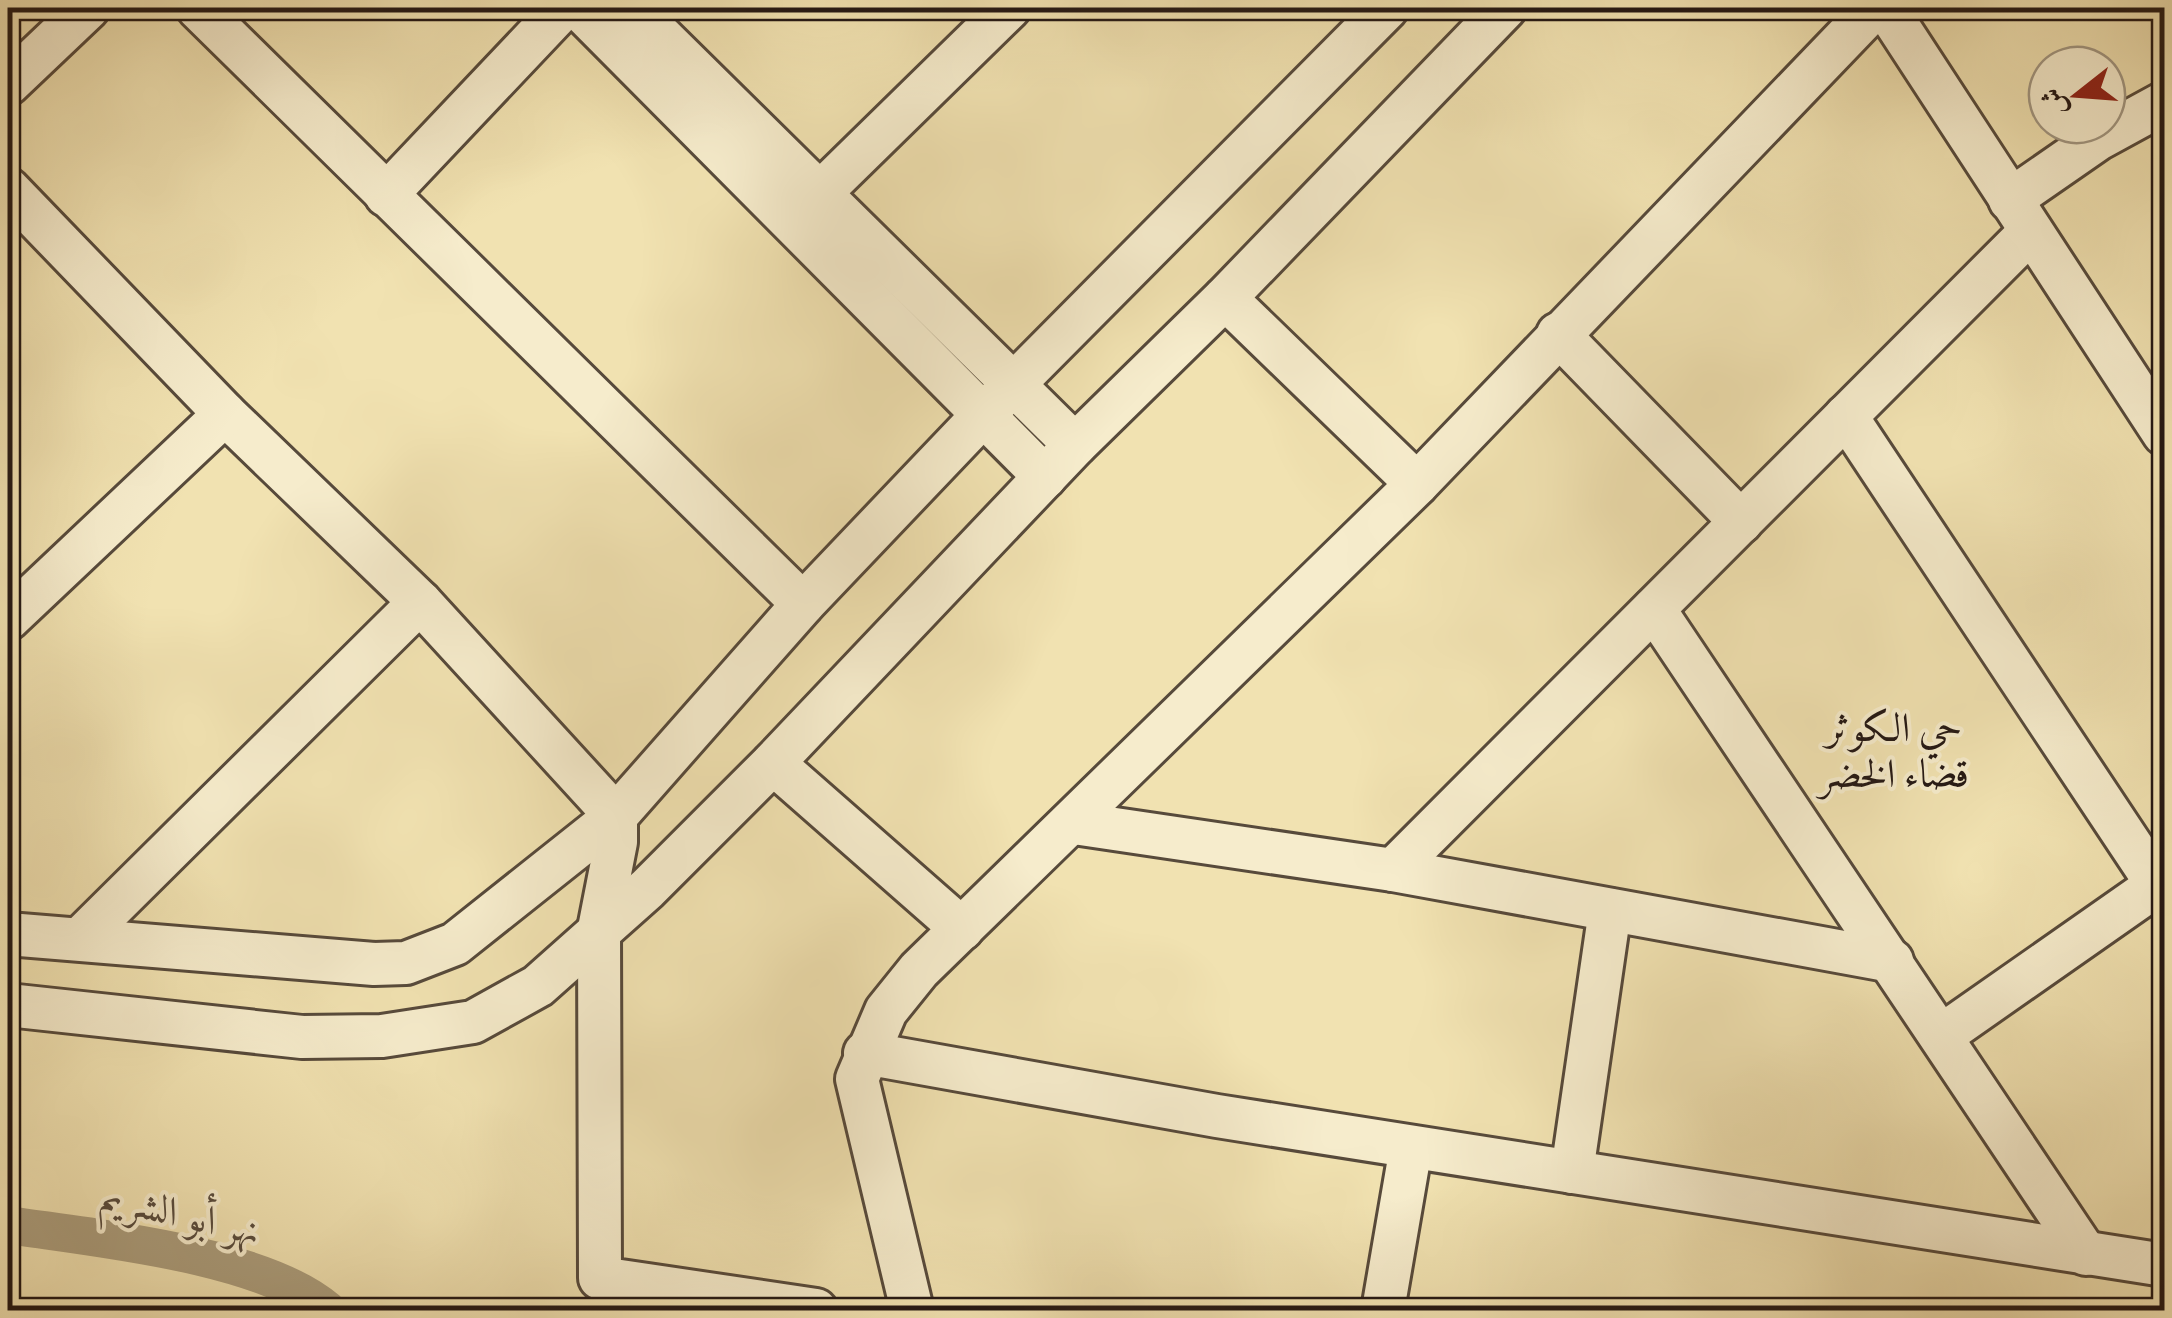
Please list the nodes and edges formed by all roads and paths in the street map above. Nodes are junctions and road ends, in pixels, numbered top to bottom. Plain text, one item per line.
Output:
1 (88, 8) edge
2 (198, 8) edge
3 (562, 8) edge
4 (579, 8) edge
5 (632, 8) edge
6 (1010, 8) edge
7 (1387, 8) edge
8 (1504, 8) edge
9 (1874, 8) edge
10 (1886, 8) edge
11 (8, 84) edge
12 (2164, 103) edge
13 (8, 189) edge
14 (820, 192) junction
15 (386, 194) junction
16 (2020, 216) junction
17 (1225, 298) junction
18 (1558, 334) junction
19 (1013, 383) junction
20 (226, 414) junction
21 (982, 414) junction
22 (1846, 416) junction
23 (2164, 434) edge
24 (1076, 445) junction
25 (1045, 477) junction
26 (1417, 484) junction
27 (1741, 522) junction
28 (420, 602) junction
29 (802, 604) junction
30 (1654, 608) junction
31 (8, 619) edge
32 (773, 763) junction
33 (616, 816) junction
34 (1074, 823) junction
35 (1394, 870) junction
36 (2162, 887) edge
37 (1610, 910) junction
38 (599, 929) junction
39 (962, 929) junction
40 (8, 934) edge
41 (80, 939) junction
42 (1892, 962) junction
43 (8, 1004) edge
44 (1942, 1036) junction
45 (865, 1052) junction
46 (1411, 1146) junction
47 (1572, 1172) junction
48 (2086, 1254) junction
49 (2164, 1265) edge
50 (816, 1310) edge
51 (912, 1310) edge
52 (1383, 1310) edge

1 - 11 street
2 - 15 street
3 - 15 street
4 - 21 street
5 - 14 street
6 - 14 street
7 - 19 street
8 - 17 street
9 - 18 street
10 - 16 street
12 - 16 street
13 - 20 street
14 - 19 street
15 - 29 street
16 - 22 street
16 - 23 street
17 - 24 street
17 - 26 street
18 - 26 street
18 - 27 street
19 - 21 street
19 - 24 street
20 - 28 street
20 - 31 street
21 - 25 street
21 - 29 street
22 - 27 street
22 - 36 street
24 - 25 street
25 - 32 street
26 - 34 street
27 - 30 street
28 - 33 street
28 - 41 street
29 - 33 street
30 - 35 street
30 - 42 street
32 - 38 street
32 - 39 street
33 - 38 street
33 - 41 street
34 - 35 street
34 - 39 street
35 - 37 street
36 - 44 street
37 - 42 street
37 - 47 street
38 - 43 street
38 - 50 street
39 - 45 street
40 - 41 street
42 - 44 street
44 - 48 street
45 - 46 street
45 - 51 street
46 - 47 street
46 - 52 street
47 - 48 street
48 - 49 street

